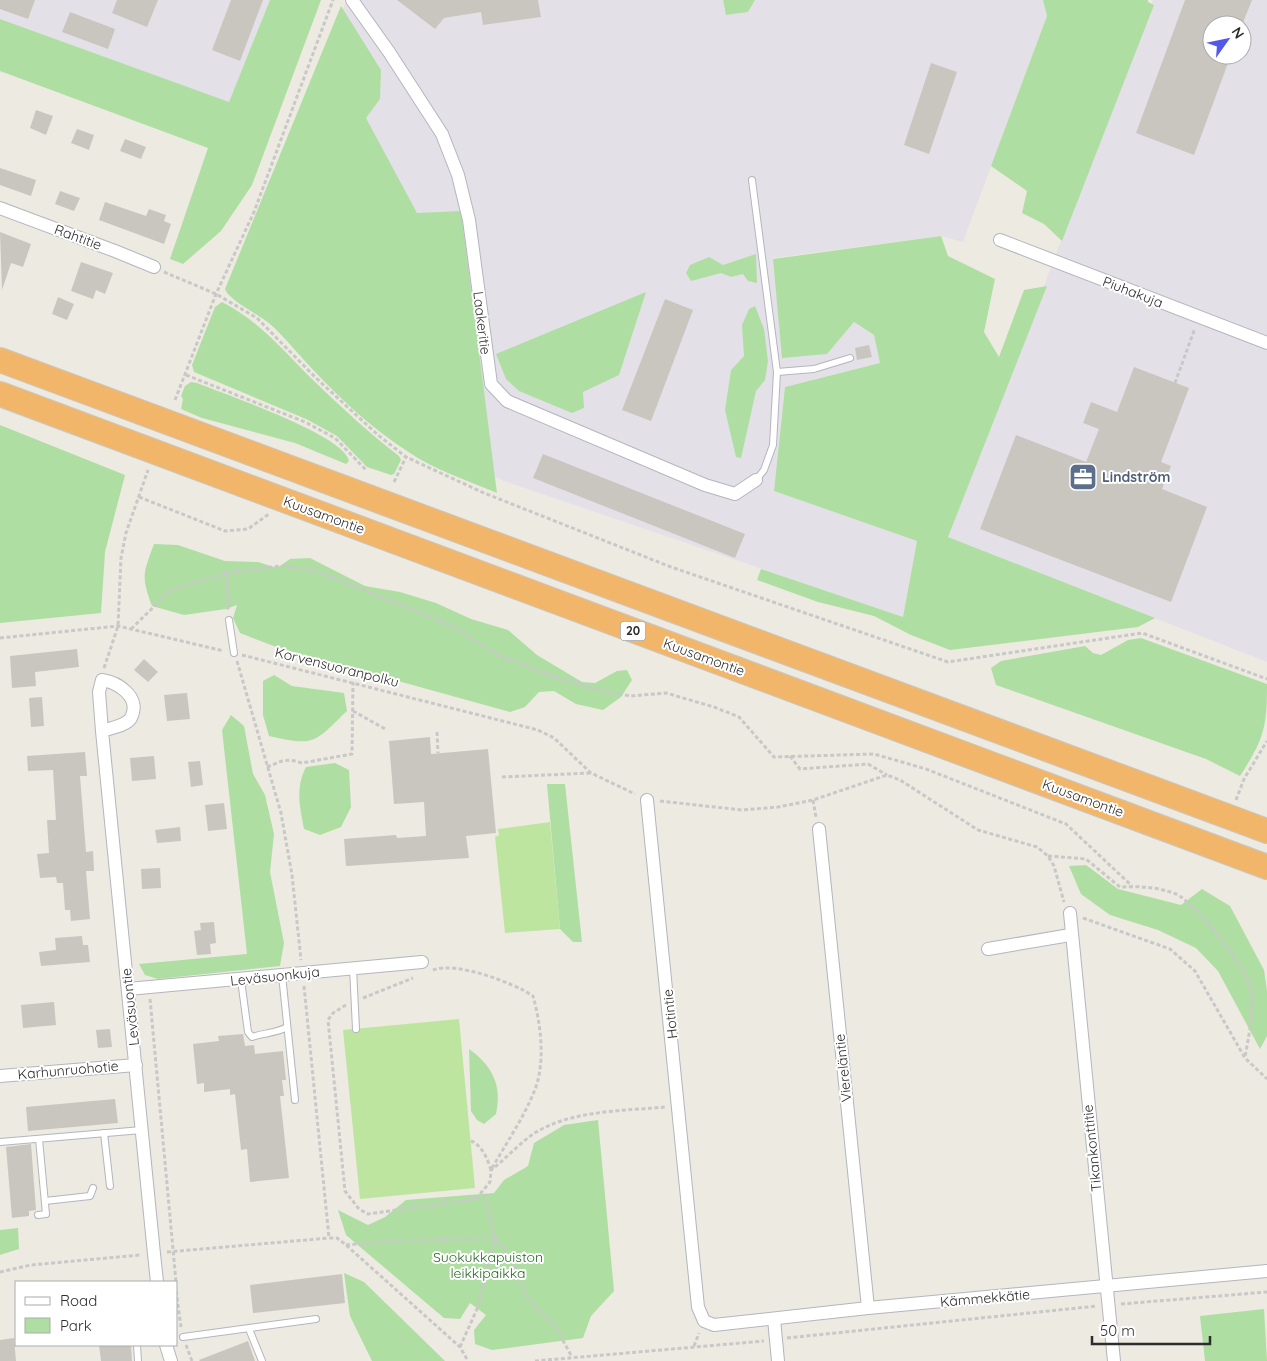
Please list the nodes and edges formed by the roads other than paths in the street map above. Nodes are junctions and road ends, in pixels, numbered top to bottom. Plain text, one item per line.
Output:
1 (352, 0) edge
2 (752, 180) dead end
3 (0, 208) edge
4 (1000, 240) dead end
5 (154, 267) road end
6 (1267, 343) edge
7 (850, 358) dead end
8 (0, 360) edge
9 (777, 372) junction
10 (0, 394) edge
11 (756, 480) joint
12 (229, 620) road end
13 (234, 653) road end
14 (102, 731) junction
15 (647, 800) road end
16 (819, 829) dead end
17 (1267, 831) edge
18 (1267, 867) edge
19 (1070, 913) road end
20 (1070, 935) junction
21 (988, 949) dead end
22 (425, 967) road end
23 (353, 968) junction
24 (282, 975) junction
25 (241, 980) junction
26 (128, 989) junction
27 (287, 1027) junction
28 (356, 1029) dead end
29 (136, 1065) junction
30 (0, 1076) edge
31 (295, 1100) dead end
32 (142, 1130) junction
33 (104, 1133) junction
34 (39, 1138) junction
35 (0, 1142) edge
36 (110, 1186) dead end
37 (93, 1188) dead end
38 (45, 1201) junction
39 (38, 1215) dead end
40 (1267, 1271) edge
41 (157, 1281) edge
42 (1106, 1287) junction
43 (868, 1308) junction
44 (316, 1319) dead end
45 (774, 1319) junction
46 (704, 1321) joint
47 (249, 1329) junction
48 (183, 1337) dead end
49 (137, 1346) edge
50 (166, 1346) edge
51 (138, 1361) edge
52 (171, 1361) edge
53 (262, 1361) edge
54 (778, 1361) edge
55 (1114, 1361) edge

1 - 11 street, Laakeritie
2 - 9 lane
3 - 5 street, Rahtitie
4 - 6 street, Piuhakuja
7 - 9 lane
8 - 17 highway, 20
9 - 11 lane
10 - 18 highway, Kuusamontie / 20
12 - 13 lane
14 - 14 street, Leväsuontie
14 - 26 street, Leväsuontie
15 - 46 street, Hotintie
16 - 43 street, Viereläntie
19 - 20 street, Tikankonttitie
20 - 21 street
20 - 42 street, Tikankonttitie
22 - 23 street, Leväsuonkuja
23 - 24 street, Leväsuonkuja
23 - 28 lane
24 - 25 street, Leväsuonkuja
24 - 27 lane
25 - 26 street, Leväsuonkuja
25 - 27 lane
26 - 29 street, Leväsuontie
27 - 31 lane
29 - 30 street, Karhunruohotie
29 - 32 street, Leväsuontie
32 - 33 lane
32 - 41 street, Leväsuontie
33 - 34 lane
33 - 36 lane
34 - 35 lane
34 - 38 lane
37 - 38 lane
38 - 39 lane
40 - 42 street, Kämmekkätie
42 - 43 street, Kämmekkätie
42 - 55 street, Tikankonttitie
43 - 45 street, Kämmekkätie
44 - 47 lane
45 - 46 street, Kämmekkätie
45 - 54 street
47 - 48 lane
47 - 53 lane
49 - 51 lane
50 - 52 street

